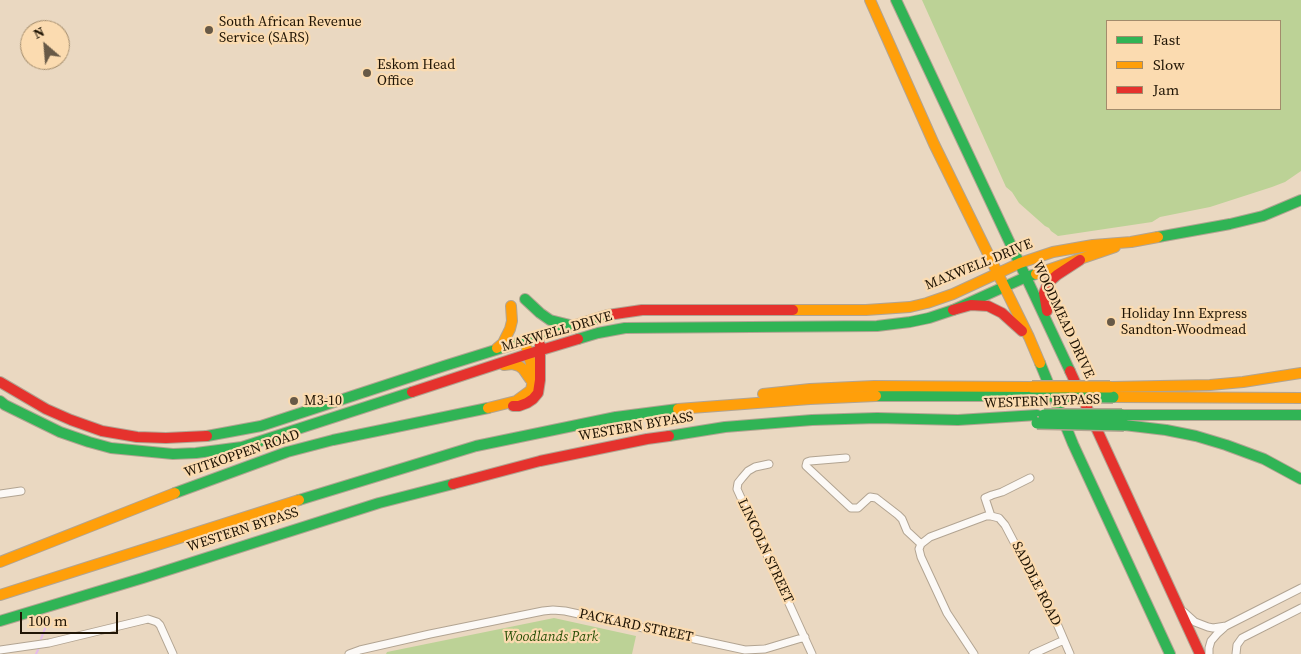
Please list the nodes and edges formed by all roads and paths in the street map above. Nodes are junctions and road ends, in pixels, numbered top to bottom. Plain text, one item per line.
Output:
1 (870, 0) edge
2 (896, 0) edge
3 (1301, 200) edge
4 (1130, 242) junction
5 (1080, 260) junction
6 (1020, 263) junction
7 (997, 273) junction
8 (1026, 277) junction
9 (1004, 288) junction
10 (524, 299) dead end
11 (511, 306) dead end
12 (953, 310) junction
13 (572, 326) junction
14 (1051, 330) junction
15 (538, 337) junction
16 (1029, 337) junction
17 (524, 341) junction
18 (494, 351) junction
19 (540, 351) junction
20 (528, 354) junction
21 (497, 365) junction
22 (1301, 373) edge
23 (534, 381) junction
24 (0, 382) edge
25 (1111, 392) junction
26 (1301, 398) edge
27 (0, 401) edge
28 (331, 403) junction
29 (503, 405) junction
30 (1301, 415) edge
31 (335, 418) junction
32 (1123, 420) junction
33 (846, 458) dead end
34 (769, 464) dead end
35 (1030, 478) dead end
36 (1301, 479) edge
37 (21, 491) dead end
38 (0, 494) edge
39 (994, 517) junction
40 (921, 544) junction
41 (0, 562) edge
42 (1301, 588) edge
43 (0, 595) edge
44 (1177, 604) junction
45 (1301, 608) edge
46 (0, 621) edge
47 (1226, 626) junction
48 (805, 637) junction
49 (1064, 640) junction
50 (726, 646) junction
51 (0, 650) edge
52 (373, 651) edge
53 (173, 654) edge
54 (349, 654) edge
55 (725, 654) edge
56 (812, 654) edge
57 (974, 654) edge
58 (1033, 654) edge
59 (1070, 654) edge
60 (1170, 654) edge
61 (1200, 654) edge
62 (1210, 654) edge
63 (1236, 654) edge

1 - 7 main road
2 - 6 main road, WOODMEAD DRIVE
3 - 4 main road, MAXWELL DRIVE
4 - 5 main road, MAXWELL DRIVE
4 - 6 main road, MAXWELL DRIVE
5 - 8 main road, MAXWELL DRIVE
5 - 14 main road
6 - 7 main road, MAXWELL DRIVE
6 - 8 main road, WOODMEAD DRIVE
7 - 9 main road
7 - 13 main road, MAXWELL DRIVE
8 - 9 main road, MAXWELL DRIVE
8 - 14 main road, WOODMEAD DRIVE
9 - 12 main road, MAXWELL DRIVE
9 - 16 main road
10 - 13 main road
11 - 18 main road
12 - 16 main road
12 - 19 main road, MAXWELL DRIVE
13 - 15 main road, MAXWELL DRIVE
14 - 44 main road, WOODMEAD DRIVE
15 - 17 main road, MAXWELL DRIVE
15 - 19 main road, WITKOPPEN ROAD
16 - 60 main road
17 - 18 main road, MAXWELL DRIVE
17 - 20 main road
18 - 28 main road, MAXWELL DRIVE
19 - 20 main road, MAXWELL DRIVE
19 - 29 main road, WITKOPPEN ROAD
20 - 21 main road, MAXWELL DRIVE
20 - 23 main road
21 - 23 main road
21 - 31 main road, MAXWELL DRIVE
22 - 25 main road
23 - 29 main road, WITKOPPEN ROAD
24 - 28 main road, MAXWELL DRIVE
25 - 26 main road, WESTERN BYPASS
25 - 43 main road, WESTERN BYPASS, bridge
27 - 31 main road, MAXWELL DRIVE
28 - 31 main road
29 - 41 main road, WITKOPPEN ROAD
30 - 32 main road, WESTERN BYPASS
32 - 36 main road
32 - 46 main road, WESTERN BYPASS, bridge
33 - 40 street
34 - 48 street, LINCOLN STREET
35 - 39 street
37 - 38 street
39 - 40 street
39 - 49 street, SADDLE ROAD
40 - 57 street
42 - 47 street
44 - 47 street
44 - 61 main road, WOODMEAD DRIVE
45 - 63 street
47 - 62 street
48 - 50 street, PACKARD STREET
48 - 56 street, LINCOLN STREET
49 - 58 street
49 - 59 street, SADDLE ROAD
50 - 52 street, PACKARD STREET
50 - 55 street
51 - 53 street
52 - 54 street, PACKARD STREET

